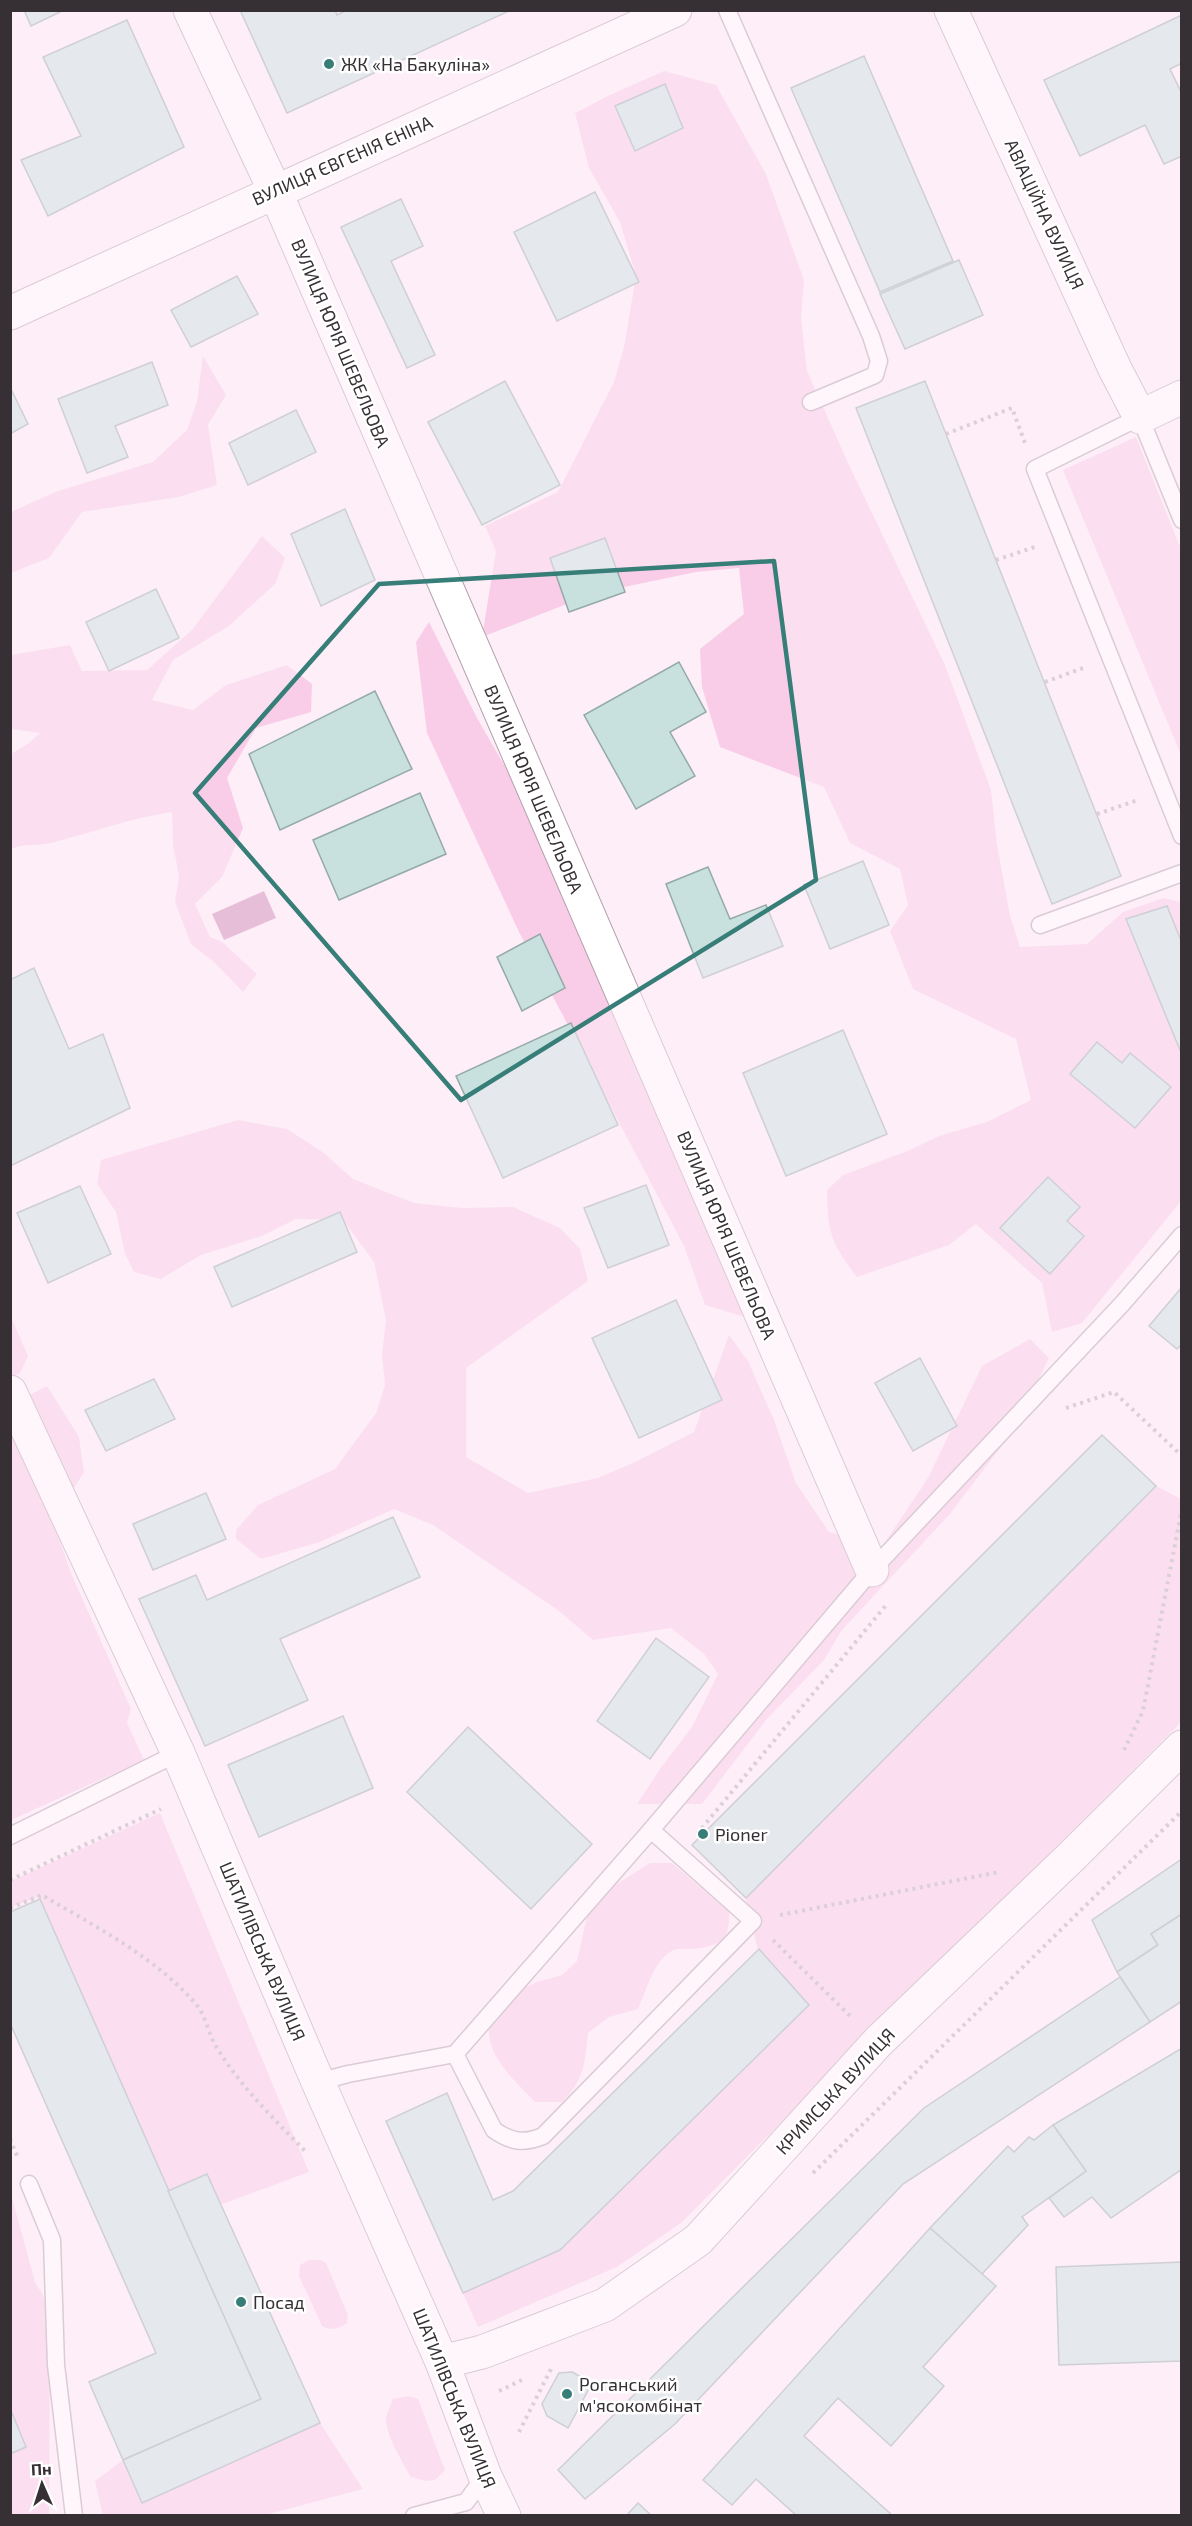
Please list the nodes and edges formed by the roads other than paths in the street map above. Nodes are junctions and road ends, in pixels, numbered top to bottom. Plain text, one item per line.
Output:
1 (190, 10) edge
2 (675, 10) edge
3 (726, 10) edge
4 (951, 10) edge
5 (274, 191) junction
6 (10, 313) edge
7 (1182, 397) edge
8 (811, 402) dead end
9 (1140, 417) junction
10 (1182, 520) edge
11 (1182, 836) edge
12 (1182, 873) edge
13 (1040, 926) dead end
14 (1182, 1235) edge
15 (10, 1392) edge
16 (872, 1570) junction
17 (1182, 1747) edge
18 (178, 1753) junction
19 (651, 1830) junction
20 (10, 1836) edge
21 (455, 2054) junction
22 (318, 2082) junction
23 (29, 2184) dead end
24 (442, 2362) junction
25 (485, 2476) junction
26 (74, 2516) edge
27 (414, 2516) edge
28 (504, 2516) edge

1 - 5 street, ВУЛИЦЯ ЮРІЯ ШЕВЕЛЬОВА
2 - 5 street, ВУЛИЦЯ ЄВГЕНІЯ ЄНІНА
3 - 8 lane
4 - 9 street, АВІАЦІЙНА ВУЛИЦЯ
5 - 6 street, ВУЛИЦЯ ЄВГЕНІЯ ЄНІНА
5 - 16 street, ВУЛИЦЯ ЮРІЯ ШЕВЕЛЬОВА
7 - 9 street
9 - 10 lane
9 - 11 lane
12 - 13 lane
14 - 16 lane
15 - 18 street, ШАТИЛІВСЬКА ВУЛИЦЯ
16 - 19 lane
17 - 24 street, КРИМСЬКА ВУЛИЦЯ
18 - 20 lane
18 - 22 street, ШАТИЛІВСЬКА ВУЛИЦЯ
19 - 21 lane
19 - 21 lane
21 - 22 lane
22 - 24 street, ШАТИЛІВСЬКА ВУЛИЦЯ
23 - 26 lane
24 - 25 street, ШАТИЛІВСЬКА ВУЛИЦЯ
25 - 27 lane
25 - 28 street, ШАТИЛІВСЬКА ВУЛИЦЯ

